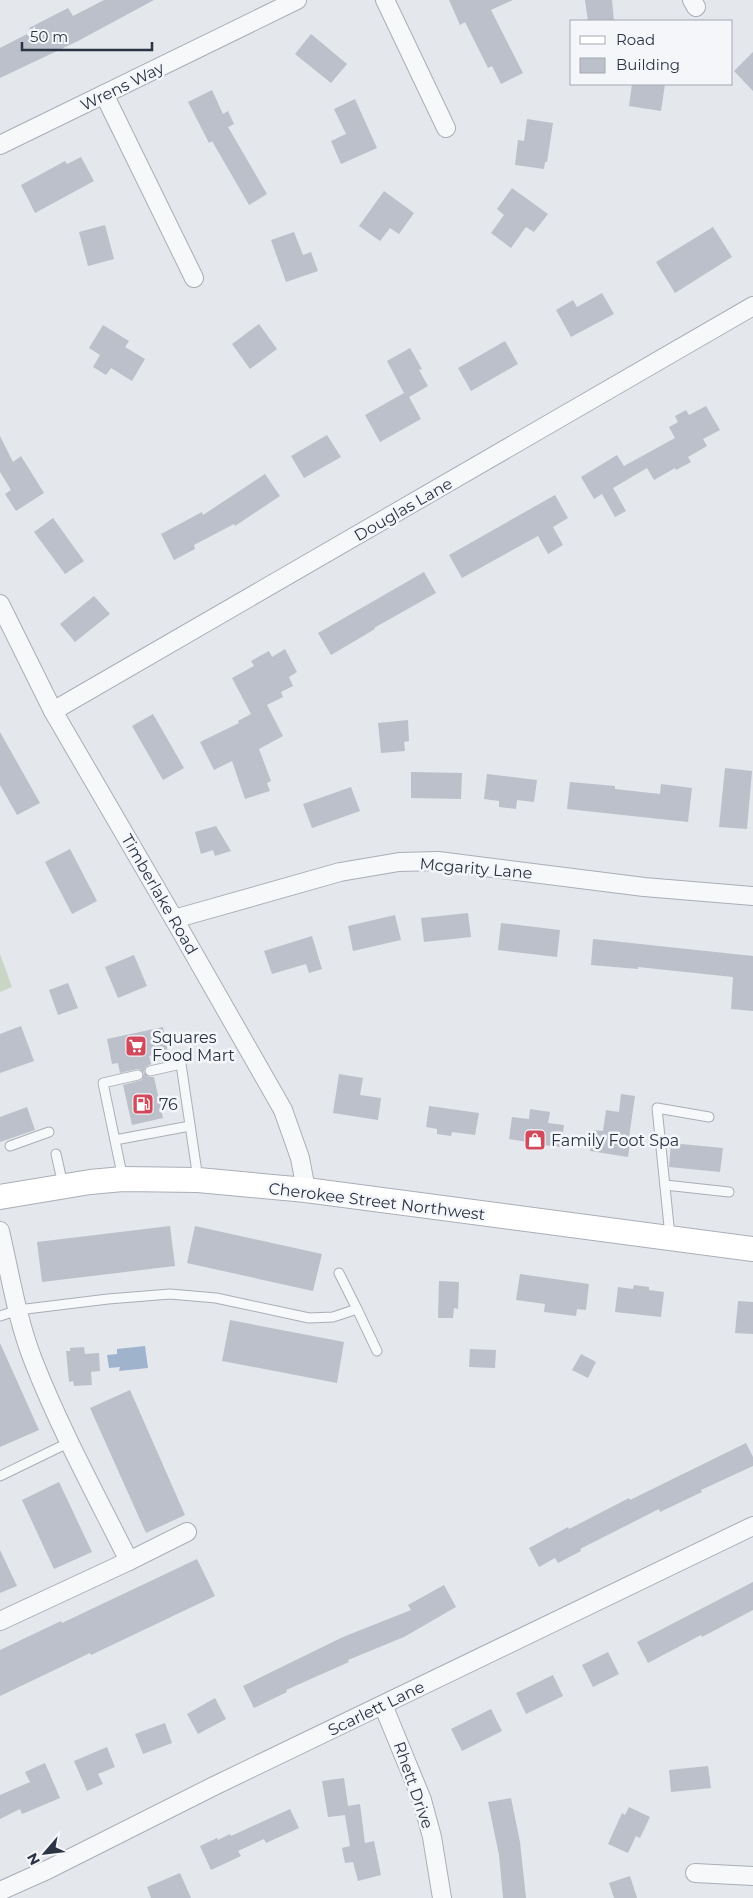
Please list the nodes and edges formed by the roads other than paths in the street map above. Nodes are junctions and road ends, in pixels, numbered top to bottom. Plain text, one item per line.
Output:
1 (297, 0) edge
2 (385, 0) edge
3 (104, 94) junction
4 (446, 128) dead end
5 (0, 145) edge
6 (194, 278) dead end
7 (753, 306) edge
8 (0, 604) edge
9 (53, 711) junction
10 (753, 896) edge
11 (174, 919) junction
12 (150, 1072) dead end
13 (138, 1075) dead end
14 (709, 1118) dead end
15 (190, 1126) junction
16 (49, 1132) dead end
17 (115, 1140) junction
18 (10, 1146) dead end
19 (56, 1154) dead end
20 (123, 1179) junction
21 (198, 1180) junction
22 (665, 1184) junction
23 (63, 1185) junction
24 (306, 1190) junction
25 (729, 1192) dead end
26 (0, 1197) edge
27 (0, 1231) edge
28 (670, 1239) junction
29 (753, 1249) edge
30 (340, 1274) dead end
31 (357, 1309) junction
32 (18, 1310) junction
33 (0, 1316) edge
34 (377, 1351) dead end
35 (70, 1442) junction
36 (0, 1476) edge
37 (753, 1526) edge
38 (187, 1532) dead end
39 (129, 1561) junction
40 (0, 1621) edge
41 (383, 1705) junction
42 (695, 1873) dead end
43 (753, 1876) edge
44 (0, 1891) edge
45 (442, 1898) edge

1 - 3 street, Wrens Way
2 - 4 street
3 - 5 street, Wrens Way
3 - 6 street
7 - 9 street, Douglas Lane
8 - 9 street, Timberlake Road
9 - 11 street, Timberlake Road
10 - 11 street, Mcgarity Lane
11 - 24 street, Timberlake Road
12 - 15 lane
13 - 17 lane
14 - 22 lane
15 - 17 lane
15 - 21 lane
16 - 18 lane
17 - 20 lane
19 - 23 lane
20 - 21 main road, Cherokee Street Northwest
20 - 23 main road, Cherokee Street Northwest
21 - 24 main road, Cherokee Street Northwest
22 - 25 lane
22 - 28 lane
23 - 26 main road, Cherokee Street Northwest
24 - 28 main road, Cherokee Street Northwest
27 - 32 street
28 - 29 main road, Cherokee Street Northwest
30 - 31 lane
31 - 32 lane
31 - 34 lane
32 - 33 lane
32 - 35 street
35 - 36 lane
35 - 39 street
37 - 41 street, Scarlett Lane
38 - 39 street
39 - 40 street
41 - 44 street, Scarlett Lane
41 - 45 street, Rhett Drive
42 - 43 street

